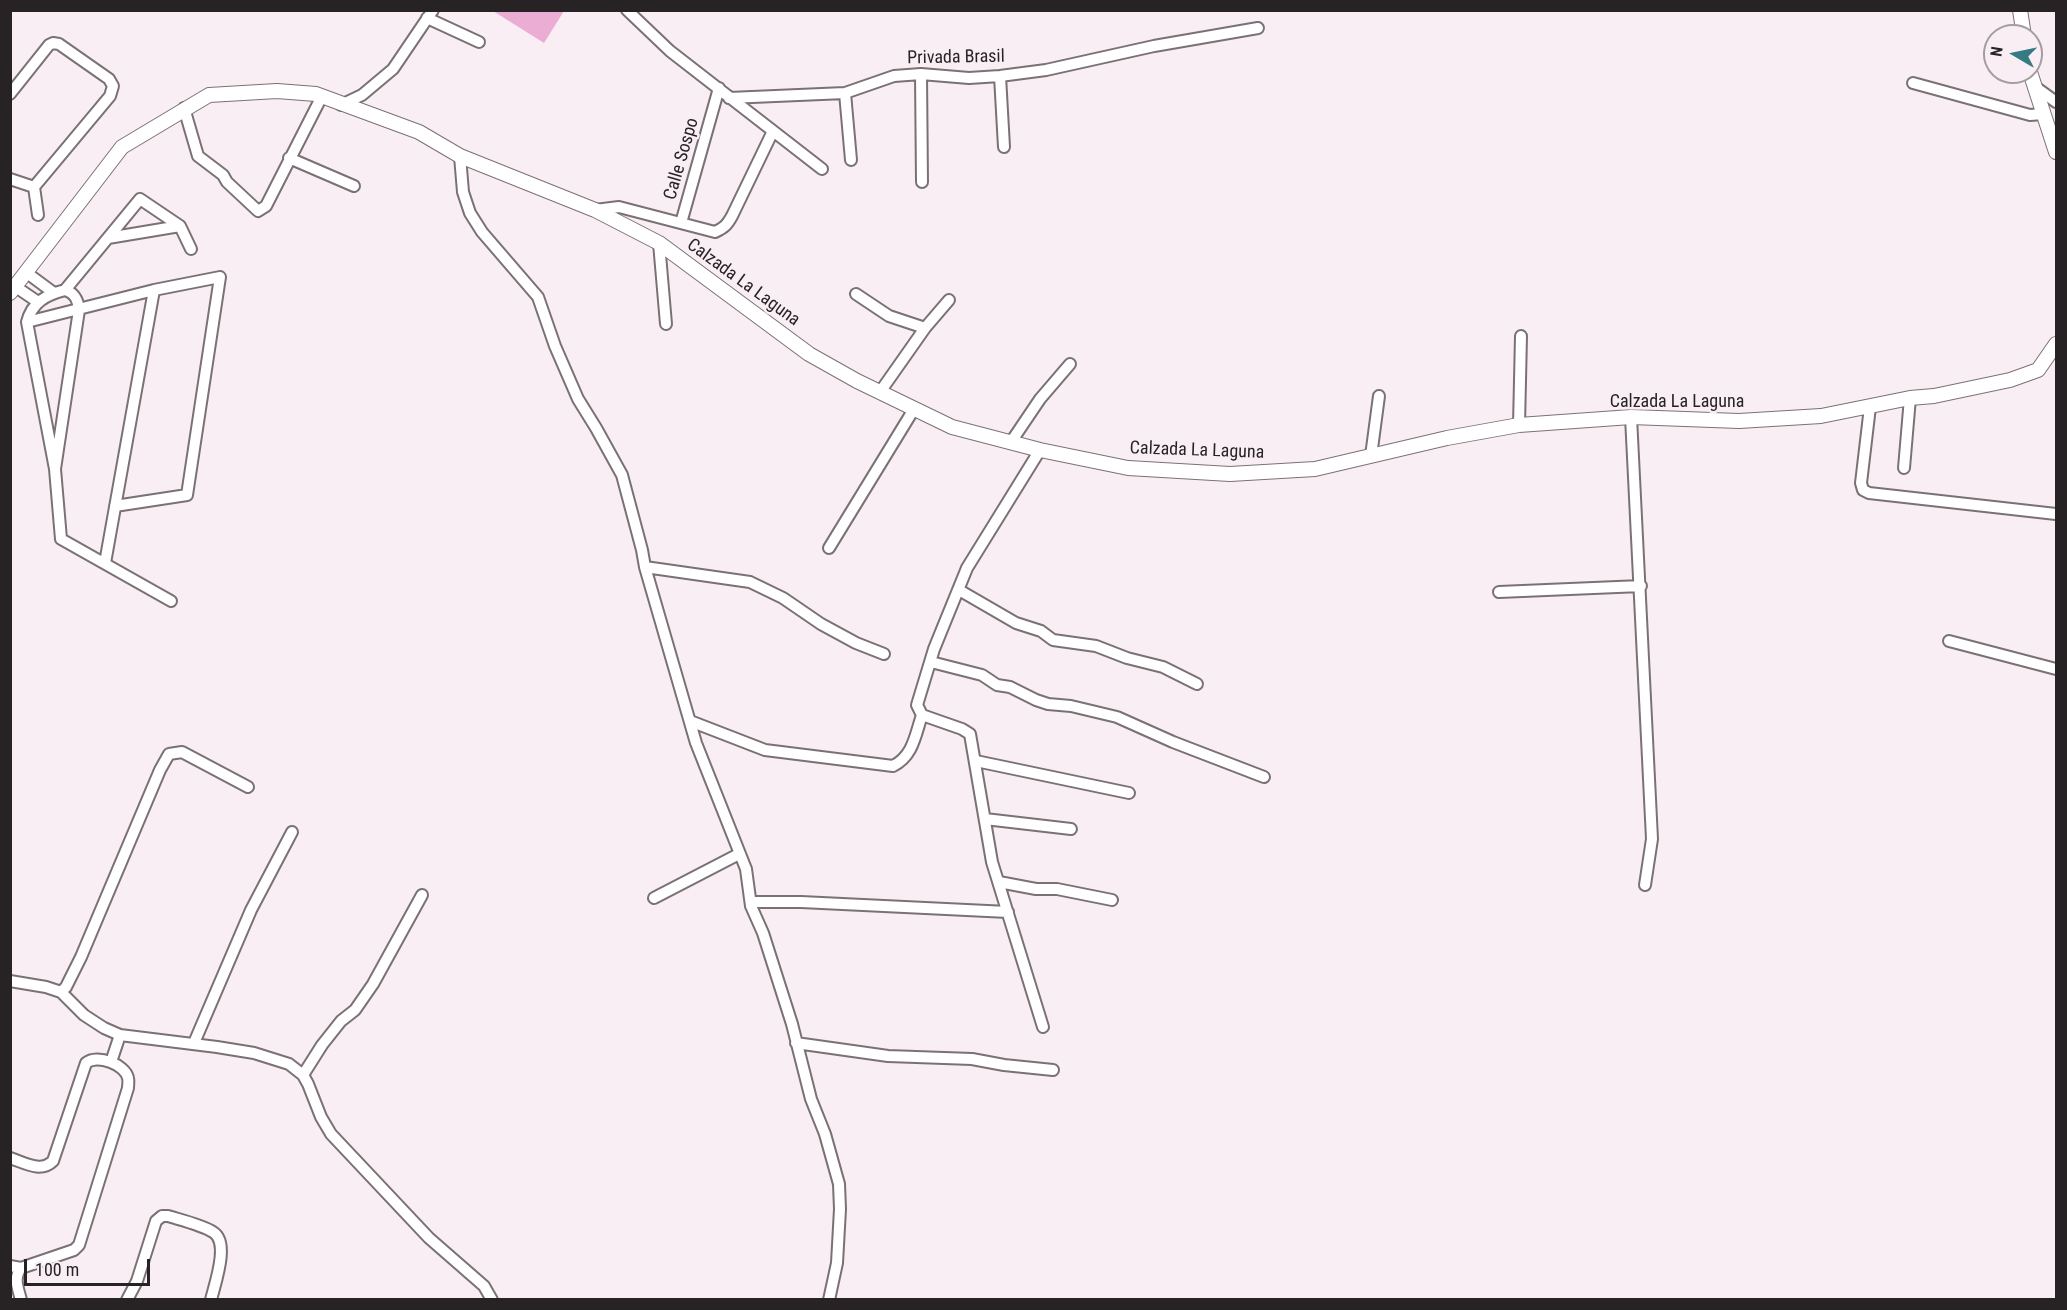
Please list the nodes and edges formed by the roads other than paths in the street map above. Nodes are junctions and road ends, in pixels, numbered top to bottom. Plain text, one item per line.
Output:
1 (627, 10) edge
2 (430, 14) edge
3 (1258, 28) dead end
4 (479, 42) dead end
5 (921, 74) junction
6 (1000, 76) junction
7 (1913, 83) dead end
8 (2034, 86) joint
9 (719, 88) junction
10 (844, 93) junction
11 (10, 94) edge
12 (322, 96) junction
13 (729, 98) junction
14 (2056, 102) edge
15 (342, 105) junction
16 (184, 108) junction
17 (2043, 114) junction
18 (773, 131) junction
19 (2054, 136) edge
20 (1004, 147) dead end
21 (2056, 152) edge
22 (460, 156) junction
23 (290, 158) junction
24 (851, 160) dead end
25 (822, 169) dead end
26 (10, 179) edge
27 (922, 182) dead end
28 (354, 186) dead end
29 (34, 187) junction
30 (595, 210) junction
31 (38, 215) dead end
32 (681, 223) junction
33 (180, 226) junction
34 (108, 238) junction
35 (658, 243) junction
36 (191, 249) dead end
37 (27, 273) junction
38 (13, 290) edge
39 (154, 290) junction
40 (60, 291) junction
41 (856, 294) dead end
42 (949, 300) dead end
43 (38, 302) junction
44 (79, 310) junction
45 (27, 322) junction
46 (666, 324) dead end
47 (925, 328) junction
48 (1521, 336) dead end
49 (2056, 344) edge
50 (1070, 364) dead end
51 (880, 392) junction
52 (1379, 396) dead end
53 (1910, 398) junction
54 (1870, 407) junction
55 (914, 409) junction
56 (1631, 417) junction
57 (1519, 425) junction
58 (1011, 442) junction
59 (1040, 450) junction
60 (1371, 456) junction
61 (1904, 468) dead end
62 (55, 470) junction
63 (115, 506) junction
64 (2056, 514) edge
65 (829, 549) dead end
66 (105, 563) junction
67 (645, 567) junction
68 (1641, 586) junction
69 (958, 590) junction
70 (1499, 592) dead end
71 (171, 601) dead end
72 (1949, 641) dead end
73 (884, 654) dead end
74 (931, 662) junction
75 (2056, 669) edge
76 (1197, 684) dead end
77 (922, 715) junction
78 (690, 721) junction
79 (976, 761) junction
80 (1264, 777) dead end
81 (248, 787) dead end
82 (1129, 793) dead end
83 (985, 819) junction
84 (1071, 829) dead end
85 (292, 832) dead end
86 (739, 854) junction
87 (999, 882) junction
88 (1645, 885) dead end
89 (422, 895) dead end
90 (654, 898) dead end
91 (1112, 900) dead end
92 (751, 902) junction
93 (1008, 912) junction
94 (10, 981) edge
95 (61, 992) junction
96 (1043, 1027) dead end
97 (120, 1035) junction
98 (194, 1043) junction
99 (796, 1043) junction
100 (111, 1062) junction
101 (1053, 1070) dead end
102 (303, 1075) junction
103 (10, 1158) edge
104 (16, 1267) edge
105 (21, 1299) edge
106 (127, 1299) edge
107 (211, 1299) edge
108 (492, 1299) edge
109 (829, 1299) edge

1 - 9 street
2 - 4 street
2 - 15 street
3 - 6 street, Privada Brasil
5 - 6 street, Privada Brasil
5 - 10 street, Privada Brasil
5 - 27 street
6 - 20 street
7 - 17 street
8 - 14 street
8 - 17 street
9 - 13 street
9 - 32 street, Calle Sospo
10 - 13 street, Privada Brasil
10 - 24 street
11 - 29 street
12 - 15 street, Calzada La Laguna
12 - 16 street, Calzada La Laguna
12 - 23 street
13 - 18 street
15 - 22 street, Calzada La Laguna
16 - 23 street
16 - 37 street, Calzada La Laguna
17 - 19 street
18 - 25 street
18 - 32 street
19 - 21 street
22 - 30 street, Calzada La Laguna
22 - 67 street
23 - 28 street
26 - 29 street
29 - 31 street
30 - 32 street, Calle Sospo
30 - 35 street, Calzada La Laguna
33 - 34 street
33 - 34 street
33 - 36 street
34 - 40 street
35 - 46 street
35 - 51 street, Calzada La Laguna
37 - 38 street, Calzada La Laguna
37 - 40 street
38 - 43 street
39 - 44 street
39 - 63 street
39 - 63 street
40 - 43 street
40 - 44 street
41 - 47 street
42 - 47 street
43 - 45 street
44 - 45 street
44 - 62 street
45 - 62 street
47 - 51 street
48 - 57 street
49 - 53 street, Calzada La Laguna
50 - 58 street
51 - 55 street, Calzada La Laguna
52 - 60 street
53 - 54 street, Calzada La Laguna
53 - 61 street
54 - 56 street, Calzada La Laguna
54 - 64 street
55 - 58 street, Calzada La Laguna
55 - 65 street
56 - 57 street, Calzada La Laguna
56 - 68 street
57 - 60 street, Calzada La Laguna
58 - 59 street, Calzada La Laguna
59 - 60 street, Calzada La Laguna
59 - 69 street
62 - 66 street
63 - 66 street
66 - 71 street
67 - 73 street
67 - 78 street
68 - 70 street
68 - 88 street
69 - 74 street
69 - 76 street
72 - 75 street
74 - 77 street
74 - 80 street
77 - 78 street
77 - 79 street
78 - 86 street
79 - 82 street
79 - 83 street
81 - 95 street
83 - 84 street
83 - 87 street
85 - 98 street
86 - 90 street
86 - 92 street
87 - 91 street
87 - 93 street
89 - 102 street
92 - 93 street
92 - 99 street
93 - 96 street
94 - 95 street
95 - 97 street
97 - 98 street
97 - 100 street
98 - 102 street
99 - 101 street
99 - 109 street
100 - 103 street
100 - 104 street
102 - 108 street
104 - 105 street
106 - 107 street

